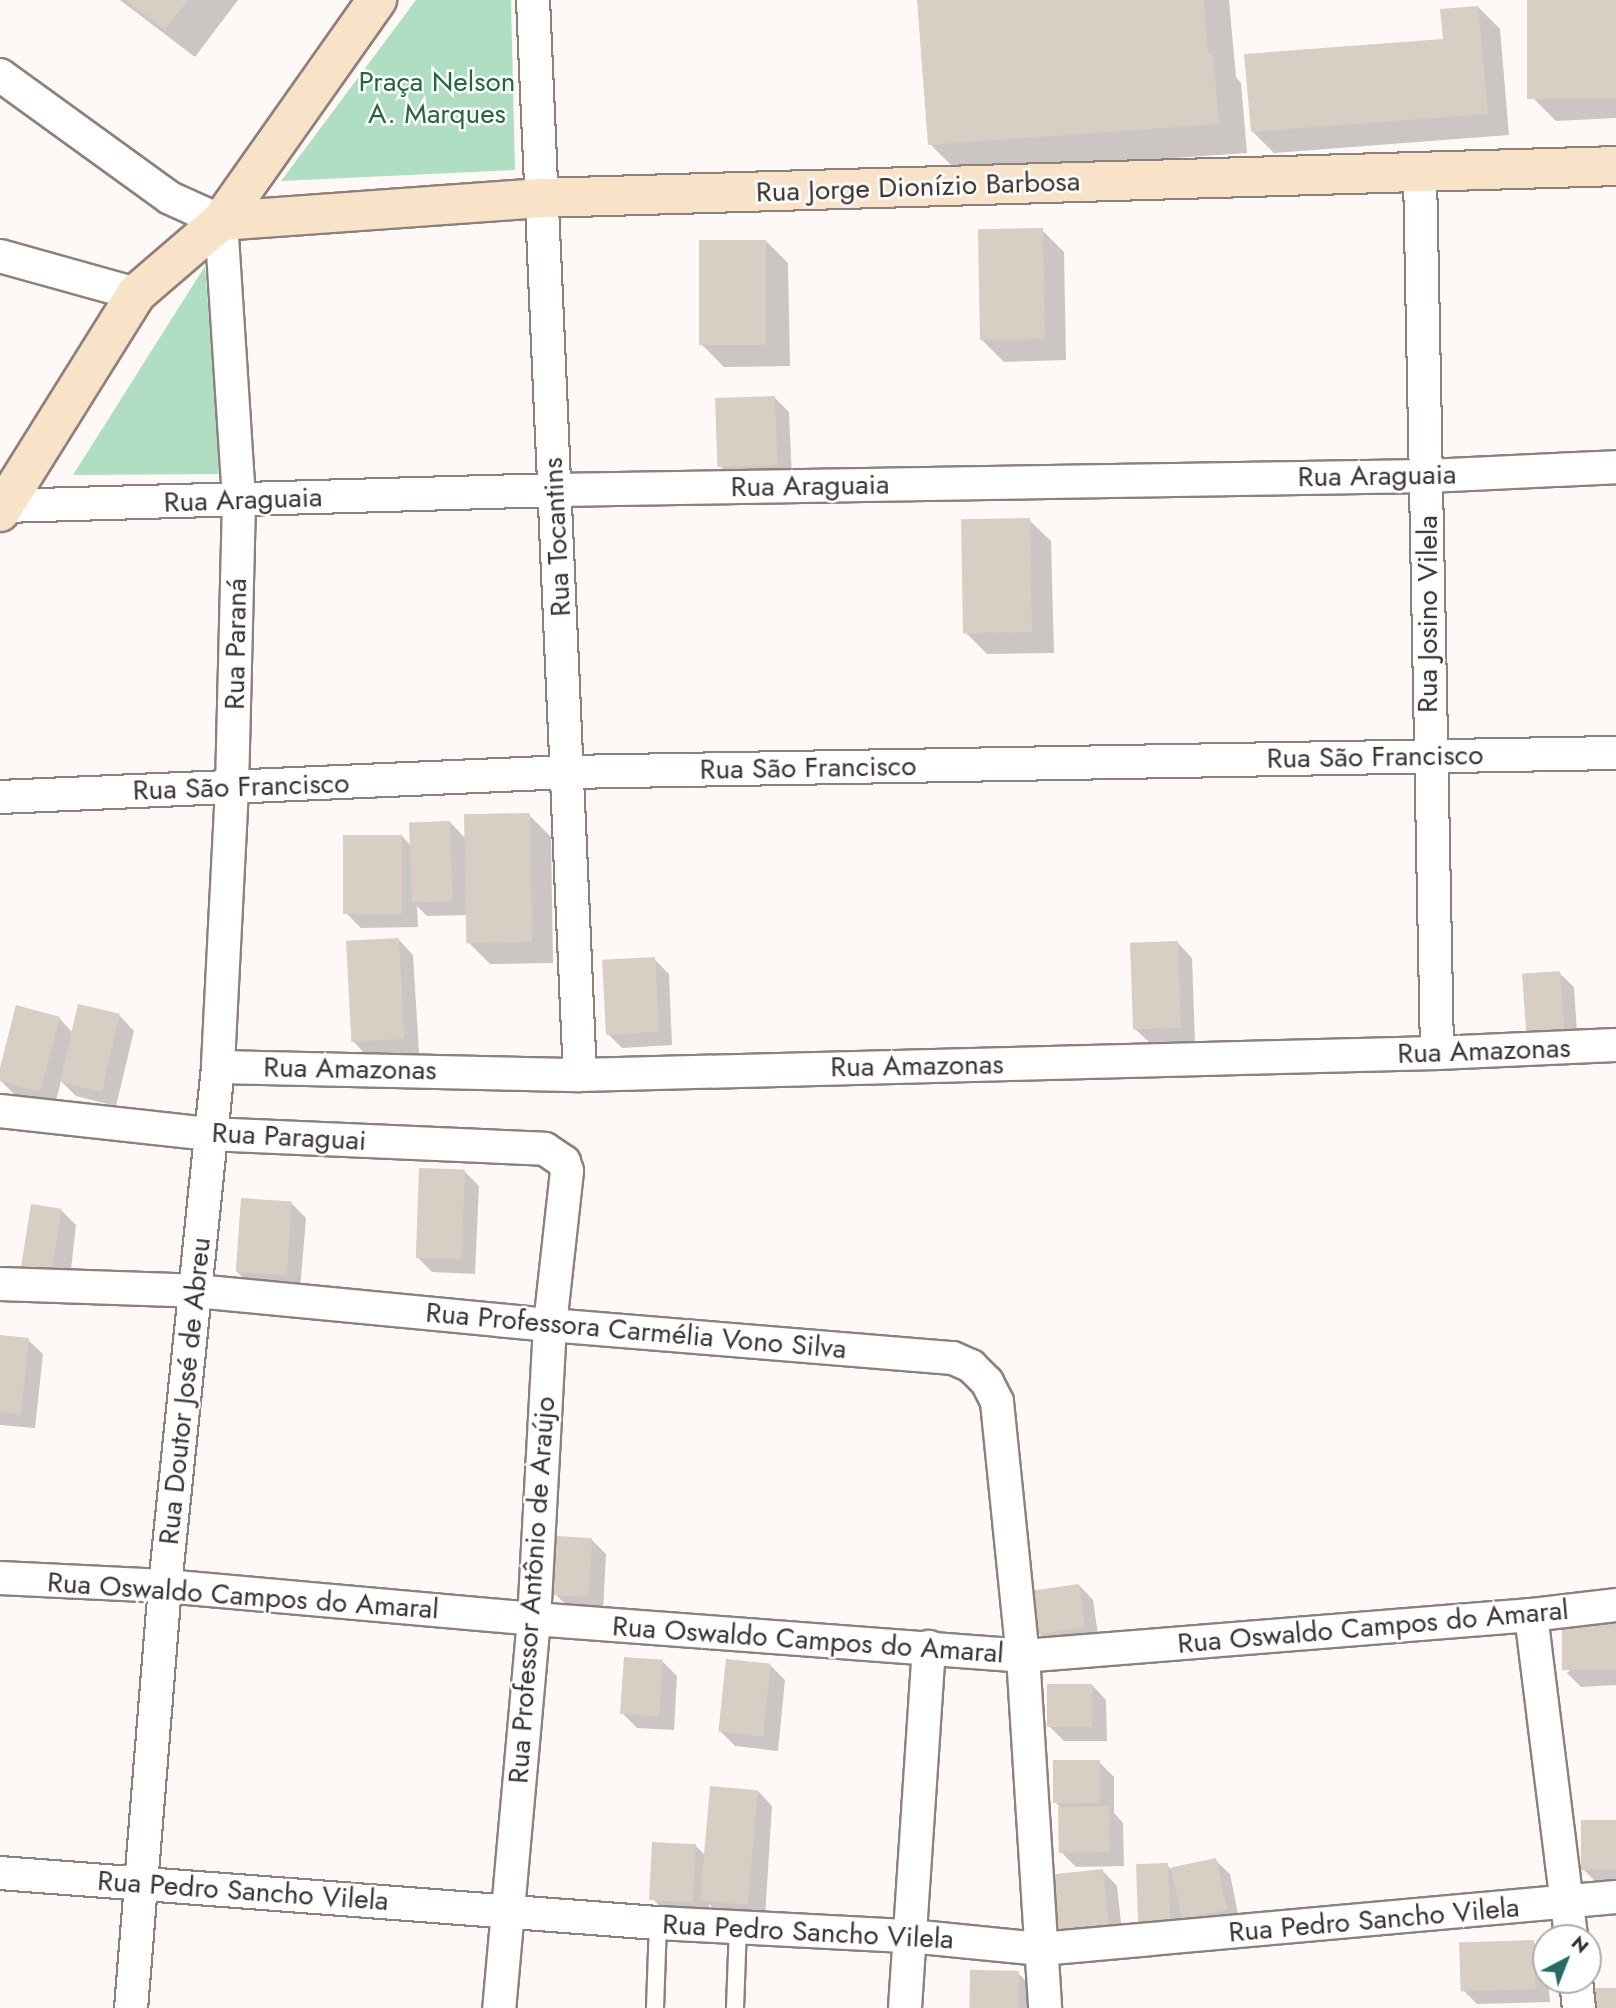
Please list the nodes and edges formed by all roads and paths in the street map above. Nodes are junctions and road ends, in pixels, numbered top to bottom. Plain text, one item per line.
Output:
1 (377, 0) edge
2 (533, 0) edge
3 (0, 75) edge
4 (1616, 166) edge
5 (1420, 174) junction
6 (540, 198) junction
7 (221, 221) junction
8 (0, 256) edge
9 (136, 295) junction
10 (1616, 467) edge
11 (1428, 476) junction
12 (555, 490) junction
13 (239, 500) junction
14 (2, 509) edge
15 (1616, 752) edge
16 (1429, 756) junction
17 (568, 772) junction
18 (232, 788) junction
19 (0, 797) edge
20 (1616, 1045) edge
21 (1437, 1054) junction
22 (218, 1067) junction
23 (580, 1075) junction
24 (0, 1111) edge
25 (208, 1134) junction
26 (567, 1171) joint
27 (0, 1284) edge
28 (197, 1292) junction
29 (550, 1325) junction
30 (0, 1578) edge
31 (164, 1586) junction
32 (1616, 1605) edge
33 (1531, 1615) junction
34 (534, 1619) junction
35 (929, 1647) junction
36 (1023, 1656) junction
37 (0, 1873) edge
38 (141, 1884) junction
39 (1616, 1897) edge
40 (1566, 1903) junction
41 (505, 1911) junction
42 (658, 1923) junction
43 (1569, 1924) edge
44 (738, 1927) junction
45 (910, 1936) junction
46 (1041, 1949) junction
47 (131, 2008) edge
48 (499, 2008) edge
49 (655, 2008) edge
50 (735, 2008) edge
51 (905, 2008) edge
52 (1045, 2008) edge

1 - 7 main road
2 - 6 street, Rua Tocantins
3 - 7 street
4 - 5 main road, Rua Jorge Dionízio Barbosa
5 - 6 main road, Rua Jorge Dionízio Barbosa
5 - 11 street, Rua Josino Vilela
6 - 7 main road, Rua Jorge Dionízio Barbosa
6 - 12 street, Rua Tocantins
7 - 9 main road
7 - 13 street, Rua Paraná
8 - 9 street
9 - 14 main road
10 - 11 street, Rua Araguaia
11 - 12 street, Rua Araguaia
11 - 16 street, Rua Josino Vilela
12 - 13 street, Rua Araguaia
12 - 17 street, Rua Tocantins
13 - 14 street, Rua Araguaia
13 - 18 street, Rua Paraná
15 - 16 street, Rua São Francisco
16 - 17 street, Rua São Francisco
16 - 21 street, Rua Josino Vilela
17 - 18 street, Rua São Francisco
17 - 23 street, Rua Tocantins
18 - 19 street, Rua São Francisco
18 - 22 street, Rua Paraná
20 - 21 street, Rua Amazonas
21 - 23 street, Rua Amazonas
22 - 23 street, Rua Amazonas
22 - 25 street, Rua Doutor José de Abreu
24 - 25 street, Rua Paraguai
25 - 26 street, Rua Paraguai
25 - 28 street, Rua Doutor José de Abreu
26 - 29 street, Rua Professor Antônio de Araújo
27 - 28 street, Rua Professora Carmélia Vono Silva
28 - 29 street, Rua Professora Carmélia Vono Silva
28 - 31 street, Rua Doutor José de Abreu
29 - 34 street, Rua Professor Antônio de Araújo
29 - 36 street, Rua Professora Carmélia Vono Silva
30 - 31 street, Rua Oswaldo Campos do Amaral
31 - 34 street, Rua Oswaldo Campos do Amaral
31 - 38 street, Rua Doutor José de Abreu
32 - 33 street, Rua Oswaldo Campos do Amaral
33 - 36 street, Rua Oswaldo Campos do Amaral
33 - 40 street
34 - 35 street, Rua Oswaldo Campos do Amaral
34 - 41 street, Rua Professor Antônio de Araújo
35 - 36 street, Rua Oswaldo Campos do Amaral
35 - 45 street
36 - 46 street, Rua Professora Carmélia Vono Silva
37 - 38 street, Rua Pedro Sancho Vilela
38 - 41 street, Rua Pedro Sancho Vilela
38 - 47 street, Rua Doutor José de Abreu
39 - 40 street, Rua Pedro Sancho Vilela
40 - 43 street
40 - 46 street, Rua Pedro Sancho Vilela
41 - 42 street, Rua Pedro Sancho Vilela
41 - 48 street, Rua Professor Antônio de Araújo
42 - 44 street, Rua Pedro Sancho Vilela
42 - 49 lane
44 - 45 street, Rua Pedro Sancho Vilela
44 - 50 lane
45 - 46 street, Rua Pedro Sancho Vilela
45 - 51 street
46 - 52 street, Rua Professora Carmélia Vono Silva

